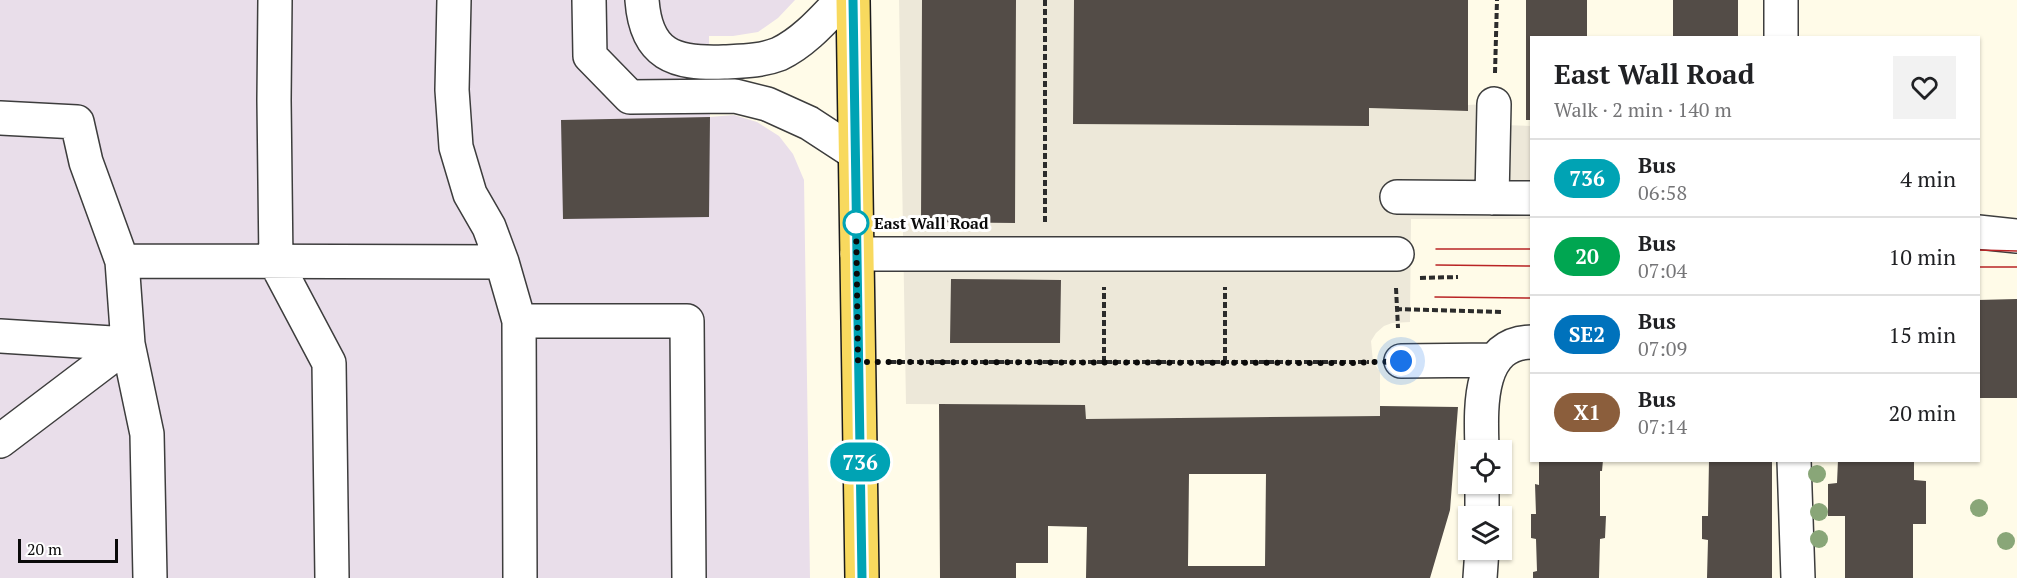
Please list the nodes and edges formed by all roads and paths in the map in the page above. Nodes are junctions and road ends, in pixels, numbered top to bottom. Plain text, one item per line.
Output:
1 (275, 0) edge
2 (454, 0) edge
3 (588, 0) edge
4 (642, 0) edge
5 (842, 0) edge
6 (853, 0) edge
7 (1045, 0) edge
8 (1497, 0) edge
9 (1781, 0) edge
10 (1781, 36) edge
11 (1494, 104) joint
12 (0, 118) edge
13 (855, 153) junction
14 (1397, 197) dead end
15 (1492, 198) junction
16 (1530, 198) edge
17 (1980, 232) edge
18 (2017, 236) edge
19 (1105, 253) junction
20 (856, 254) junction
21 (1045, 254) junction
22 (1226, 254) junction
23 (122, 261) junction
24 (502, 262) junction
25 (276, 263) junction
26 (1404, 266) joint
27 (1458, 277) dead end
28 (1396, 309) dead end
29 (1509, 312) dead end
30 (519, 321) junction
31 (0, 336) edge
32 (1530, 342) edge
33 (128, 344) junction
34 (1495, 360) junction
35 (1401, 361) joint
36 (858, 362) junction
37 (1104, 362) junction
38 (1225, 362) junction
39 (1482, 440) edge
40 (0, 441) edge
41 (1794, 462) edge
42 (1481, 560) edge
43 (150, 578) edge
44 (332, 578) edge
45 (520, 578) edge
46 (689, 578) edge
47 (862, 578) edge
48 (1480, 578) edge
49 (1798, 578) edge

1 - 25 street
2 - 24 street
3 - 13 street
4 - 5 street
6 - 13 main road
7 - 21 path
8 - 11 path
9 - 10 street
11 - 15 street
12 - 23 street
13 - 20 main road
14 - 15 street
15 - 16 street
17 - 18 street
19 - 21 street
19 - 22 street
19 - 37 path
20 - 21 street
20 - 36 main road
22 - 26 street
22 - 38 path
23 - 25 street
23 - 33 street
24 - 25 street
24 - 30 street
25 - 44 street
26 - 27 path
28 - 29 path
30 - 45 street
30 - 46 street
31 - 33 street
32 - 34 street
33 - 40 street
33 - 43 street
34 - 35 street
34 - 39 street
35 - 38 path
36 - 37 path
36 - 47 main road
37 - 38 path
41 - 49 street
42 - 48 street

